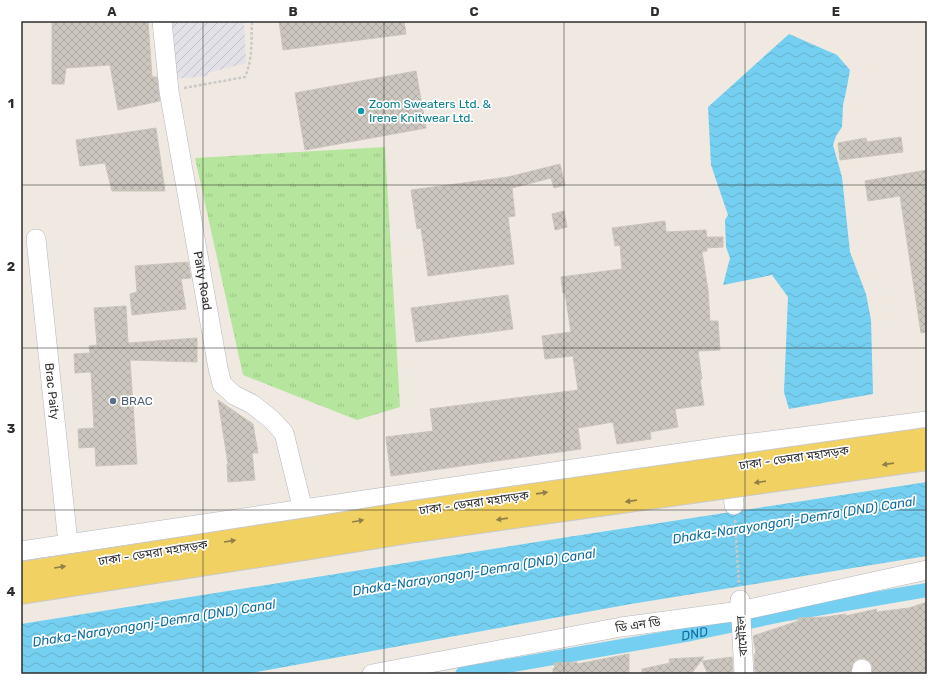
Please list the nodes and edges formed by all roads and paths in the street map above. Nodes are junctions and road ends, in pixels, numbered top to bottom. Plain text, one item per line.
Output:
1 (162, 21) edge
2 (252, 21) edge
3 (169, 91) junction
4 (36, 239) dead end
5 (927, 421) edge
6 (927, 439) edge
7 (728, 446) junction
8 (927, 459) edge
9 (734, 505) joint
10 (303, 510) junction
11 (68, 543) junction
12 (21, 551) edge
13 (927, 570) edge
14 (21, 573) edge
15 (21, 593) edge
16 (740, 605) junction
17 (433, 668) edge
18 (372, 674) edge
19 (744, 674) edge

1 - 3 street, Paity Road
2 - 3 path
3 - 10 street, Paity Road
4 - 11 street, Brac Paity
5 - 7 street
14 -> 6 main road, ঢাকা - ডেমরা মহাসড়ক, bridge
7 - 9 street
7 - 10 street
8 -> 15 main road, ঢাকা - ডেমরা মহাসড়ক, bridge
9 - 16 path
10 - 11 street
11 - 12 street
13 - 16 street, ডি এন ডি
16 - 17 street, ডি এন ডি
16 - 19 street, বামৌইল
17 - 18 street, ডি এন ডি

